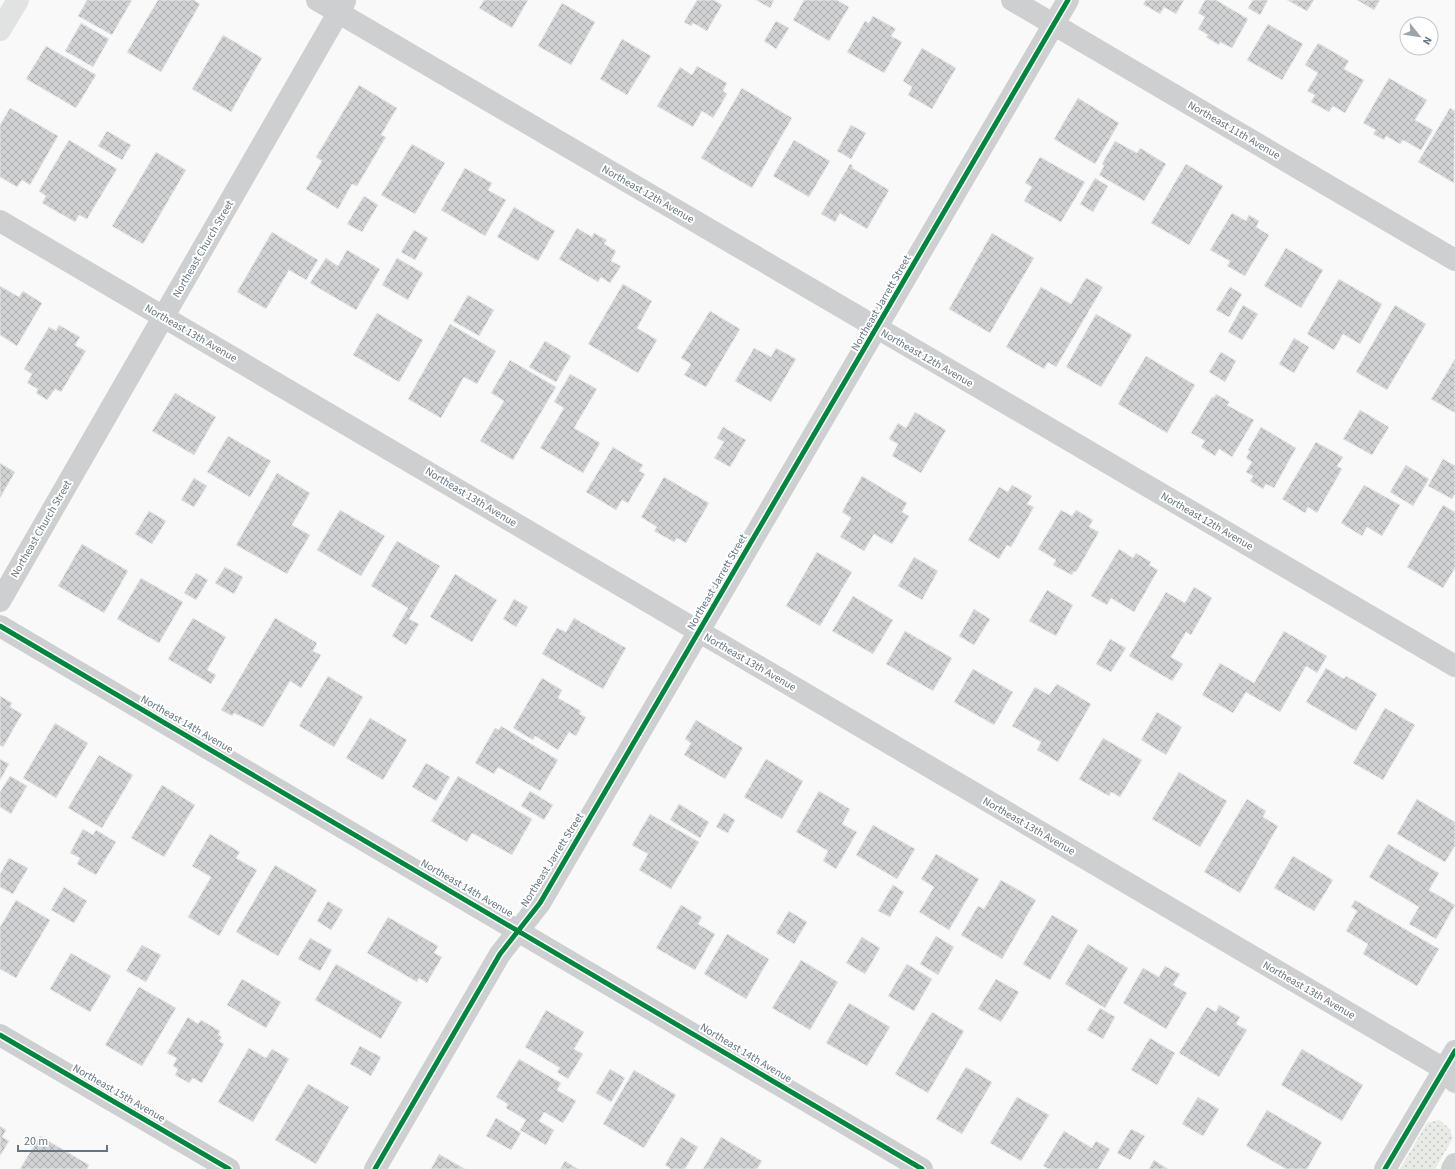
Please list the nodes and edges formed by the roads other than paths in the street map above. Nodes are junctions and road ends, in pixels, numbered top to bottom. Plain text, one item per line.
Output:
1 (18, 0) edge
2 (317, 0) edge
3 (1012, 0) edge
4 (1068, 0) edge
5 (342, 6) edge
6 (1054, 24) junction
7 (0, 30) edge
8 (0, 221) edge
9 (1455, 260) edge
10 (164, 317) junction
11 (878, 329) junction
12 (0, 601) edge
13 (0, 626) edge
14 (699, 632) junction
15 (1455, 666) edge
16 (519, 930) junction
17 (0, 1035) edge
18 (1455, 1051) edge
19 (1450, 1076) edge
20 (1455, 1164) edge
21 (229, 1169) edge
22 (375, 1169) edge
23 (922, 1169) edge
24 (1385, 1169) edge
25 (1452, 1169) edge

1 - 7 main road
2 - 5 street, Northeast 12th Avenue
3 - 6 street, Northeast 11th Avenue
4 - 6 street, Northeast Jarrett Street
5 - 10 street, Northeast Church Street
5 - 11 street, Northeast 12th Avenue
6 - 9 street, Northeast 11th Avenue
6 - 11 street, Northeast Jarrett Street
8 - 10 street, Northeast 13th Avenue
10 - 12 street, Northeast Church Street
10 - 14 street, Northeast 13th Avenue
11 - 14 street, Northeast Jarrett Street
11 - 15 street, Northeast 12th Avenue
13 - 16 street, Northeast 14th Avenue
14 - 16 street, Northeast Jarrett Street
14 - 19 street, Northeast 13th Avenue
16 - 22 street, Northeast Jarrett Street
16 - 23 street, Northeast 14th Avenue
17 - 21 street, Northeast 15th Avenue
18 - 19 street
19 - 24 street
20 - 25 street

